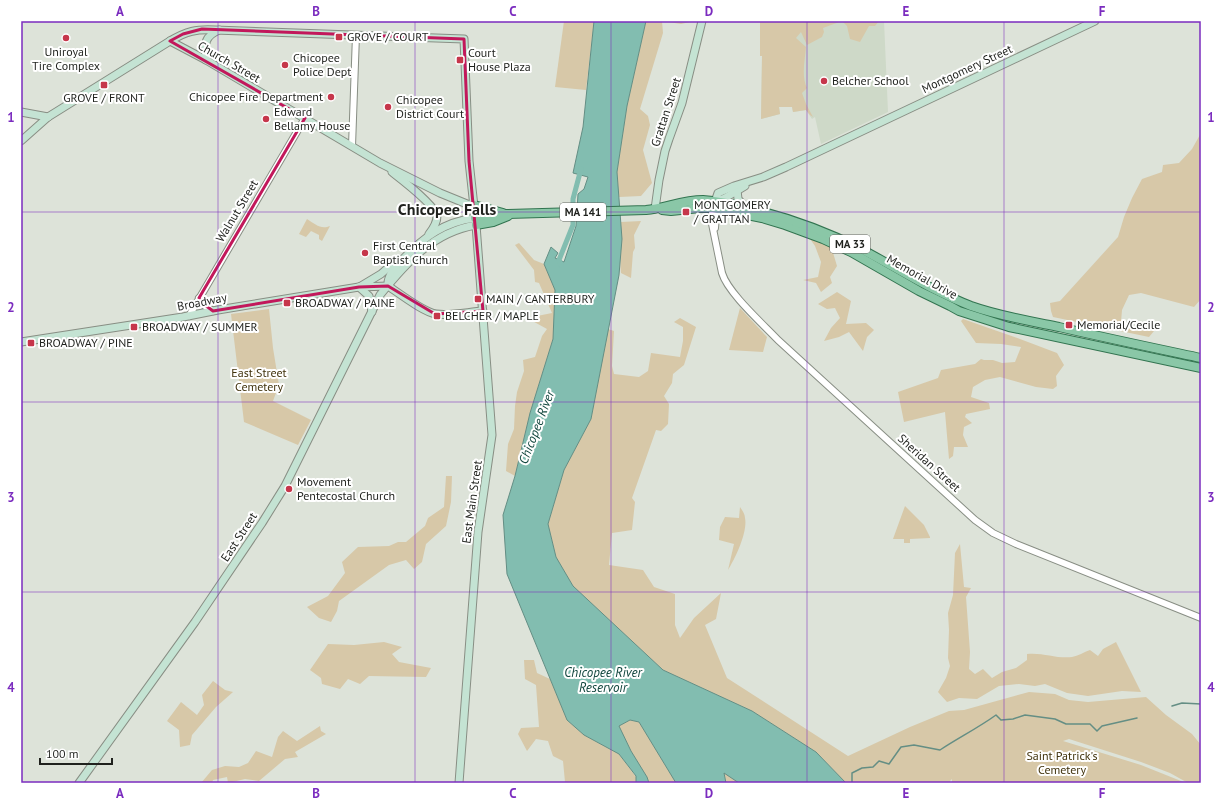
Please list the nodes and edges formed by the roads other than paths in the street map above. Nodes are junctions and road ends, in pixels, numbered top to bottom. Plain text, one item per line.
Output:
1 (702, 21) edge
2 (1095, 21) edge
3 (220, 30) junction
4 (356, 35) junction
5 (170, 41) junction
6 (206, 60) junction
7 (21, 112) edge
8 (48, 117) junction
9 (305, 118) junction
10 (21, 141) edge
11 (352, 146) junction
12 (380, 163) junction
13 (761, 178) junction
14 (737, 190) junction
15 (474, 205) junction
16 (714, 205) junction
17 (745, 207) junction
18 (655, 209) junction
19 (509, 214) junction
20 (475, 221) junction
21 (428, 236) junction
22 (415, 247) junction
23 (388, 286) junction
24 (359, 287) junction
25 (199, 298) junction
26 (213, 311) junction
27 (483, 311) junction
28 (372, 312) junction
29 (189, 316) junction
30 (21, 342) edge
31 (1201, 358) edge
32 (1201, 368) edge
33 (1201, 618) edge
34 (79, 783) edge
35 (459, 783) edge

1 - 18 main road, Grattan Street
2 - 13 main road, Montgomery Street
3 - 4 main road
3 - 5 main road
3 - 6 main road
4 - 11 street
4 - 15 main road, East Main Street
5 - 6 main road, Church Street
5 - 8 main road
6 - 9 main road, Church Street
7 - 8 main road
8 - 10 main road
9 - 11 main road, Church Street
9 - 25 street, Walnut Street
11 - 12 main road, Church Street
12 - 15 main road, Church Street
12 - 21 main road, Church Street
13 - 14 main road, Montgomery Street
13 - 16 main road, Montgomery Street
14 - 16 main road, Montgomery Street
14 - 17 main road
15 - 19 main road
15 - 20 main road, East Main Street
16 - 17 main road, Memorial Drive / MA 33
16 - 18 main road, Memorial Drive / MA 33
16 - 32 main road, Memorial Drive / MA 33
16 - 33 street, Sheridan Street
17 - 31 main road, Memorial Drive / MA 33
18 - 19 main road, MA 141
19 - 20 main road, MA 141
20 - 21 main road
20 - 23 main road
20 - 27 main road, East Main Street
21 - 22 main road
22 - 23 main road
22 - 24 main road
23 - 24 main road, Broadway
23 - 27 main road
23 - 28 main road, East Street
24 - 26 main road, Broadway
24 - 28 main road
25 - 26 street
25 - 29 street, Walnut Street
26 - 29 main road, Broadway
27 - 35 main road, East Main Street
28 - 34 main road, East Street
29 - 30 main road, Broadway

